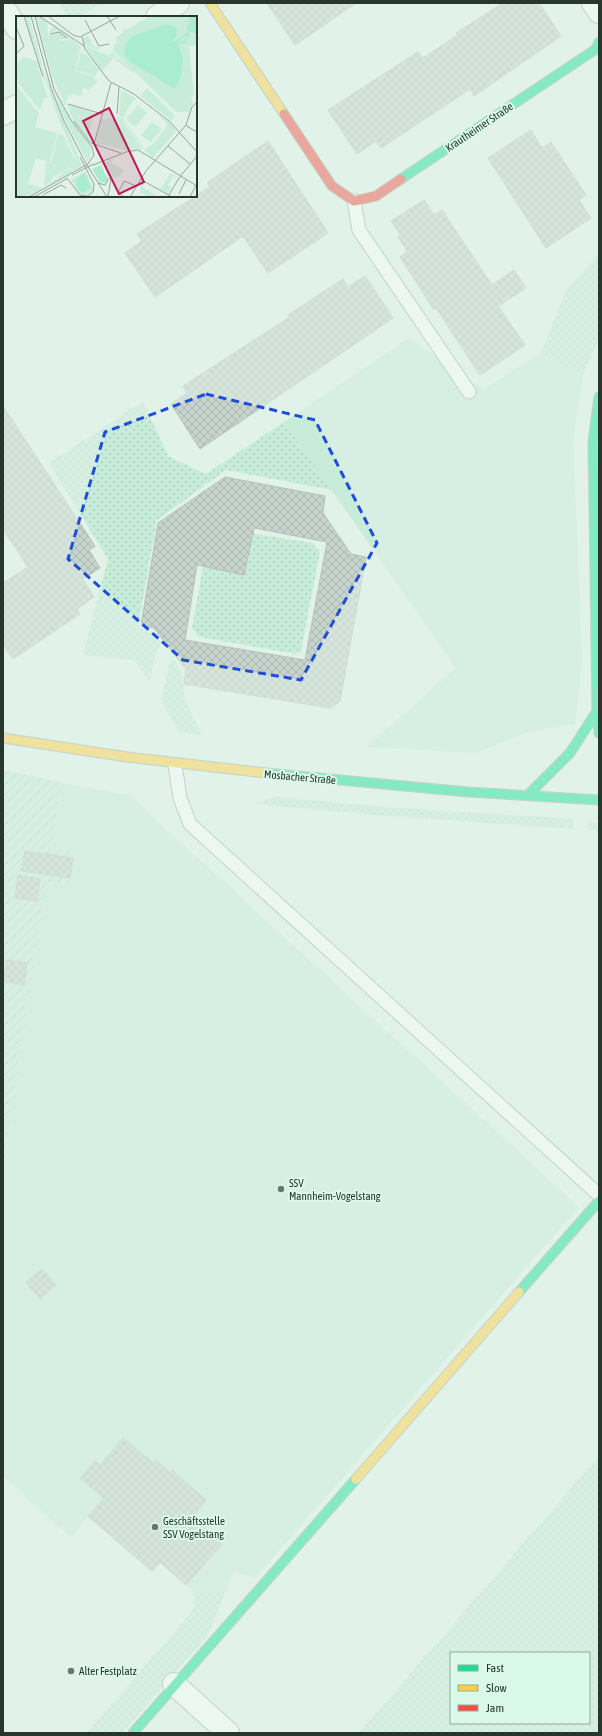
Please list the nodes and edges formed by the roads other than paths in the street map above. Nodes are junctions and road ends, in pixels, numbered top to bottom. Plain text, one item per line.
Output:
1 (178, 3) edge
2 (210, 3) edge
3 (593, 3) edge
4 (3, 7) edge
5 (599, 12) edge
6 (158, 16) edge
7 (16, 26) edge
8 (599, 42) edge
9 (16, 107) edge
10 (3, 114) edge
11 (354, 201) junction
12 (469, 392) dead end
13 (599, 397) edge
14 (597, 711) junction
15 (599, 733) edge
16 (3, 738) edge
17 (175, 765) junction
18 (528, 795) junction
19 (599, 800) edge
20 (599, 1195) edge
21 (599, 1202) edge
22 (174, 1684) junction
23 (132, 1733) edge
24 (228, 1733) edge

1 - 6 street
2 - 11 street
3 - 5 street
4 - 7 street
8 - 11 street, Krautheimer Straße
9 - 10 street
11 - 12 lane
13 - 14 street
14 - 15 street
14 - 18 street
16 - 17 street, Mosbacher Straße
17 - 18 street, Mosbacher Straße
17 - 20 lane
18 - 19 street, Mosbacher Straße
21 - 22 street
22 - 23 street
22 - 24 street

